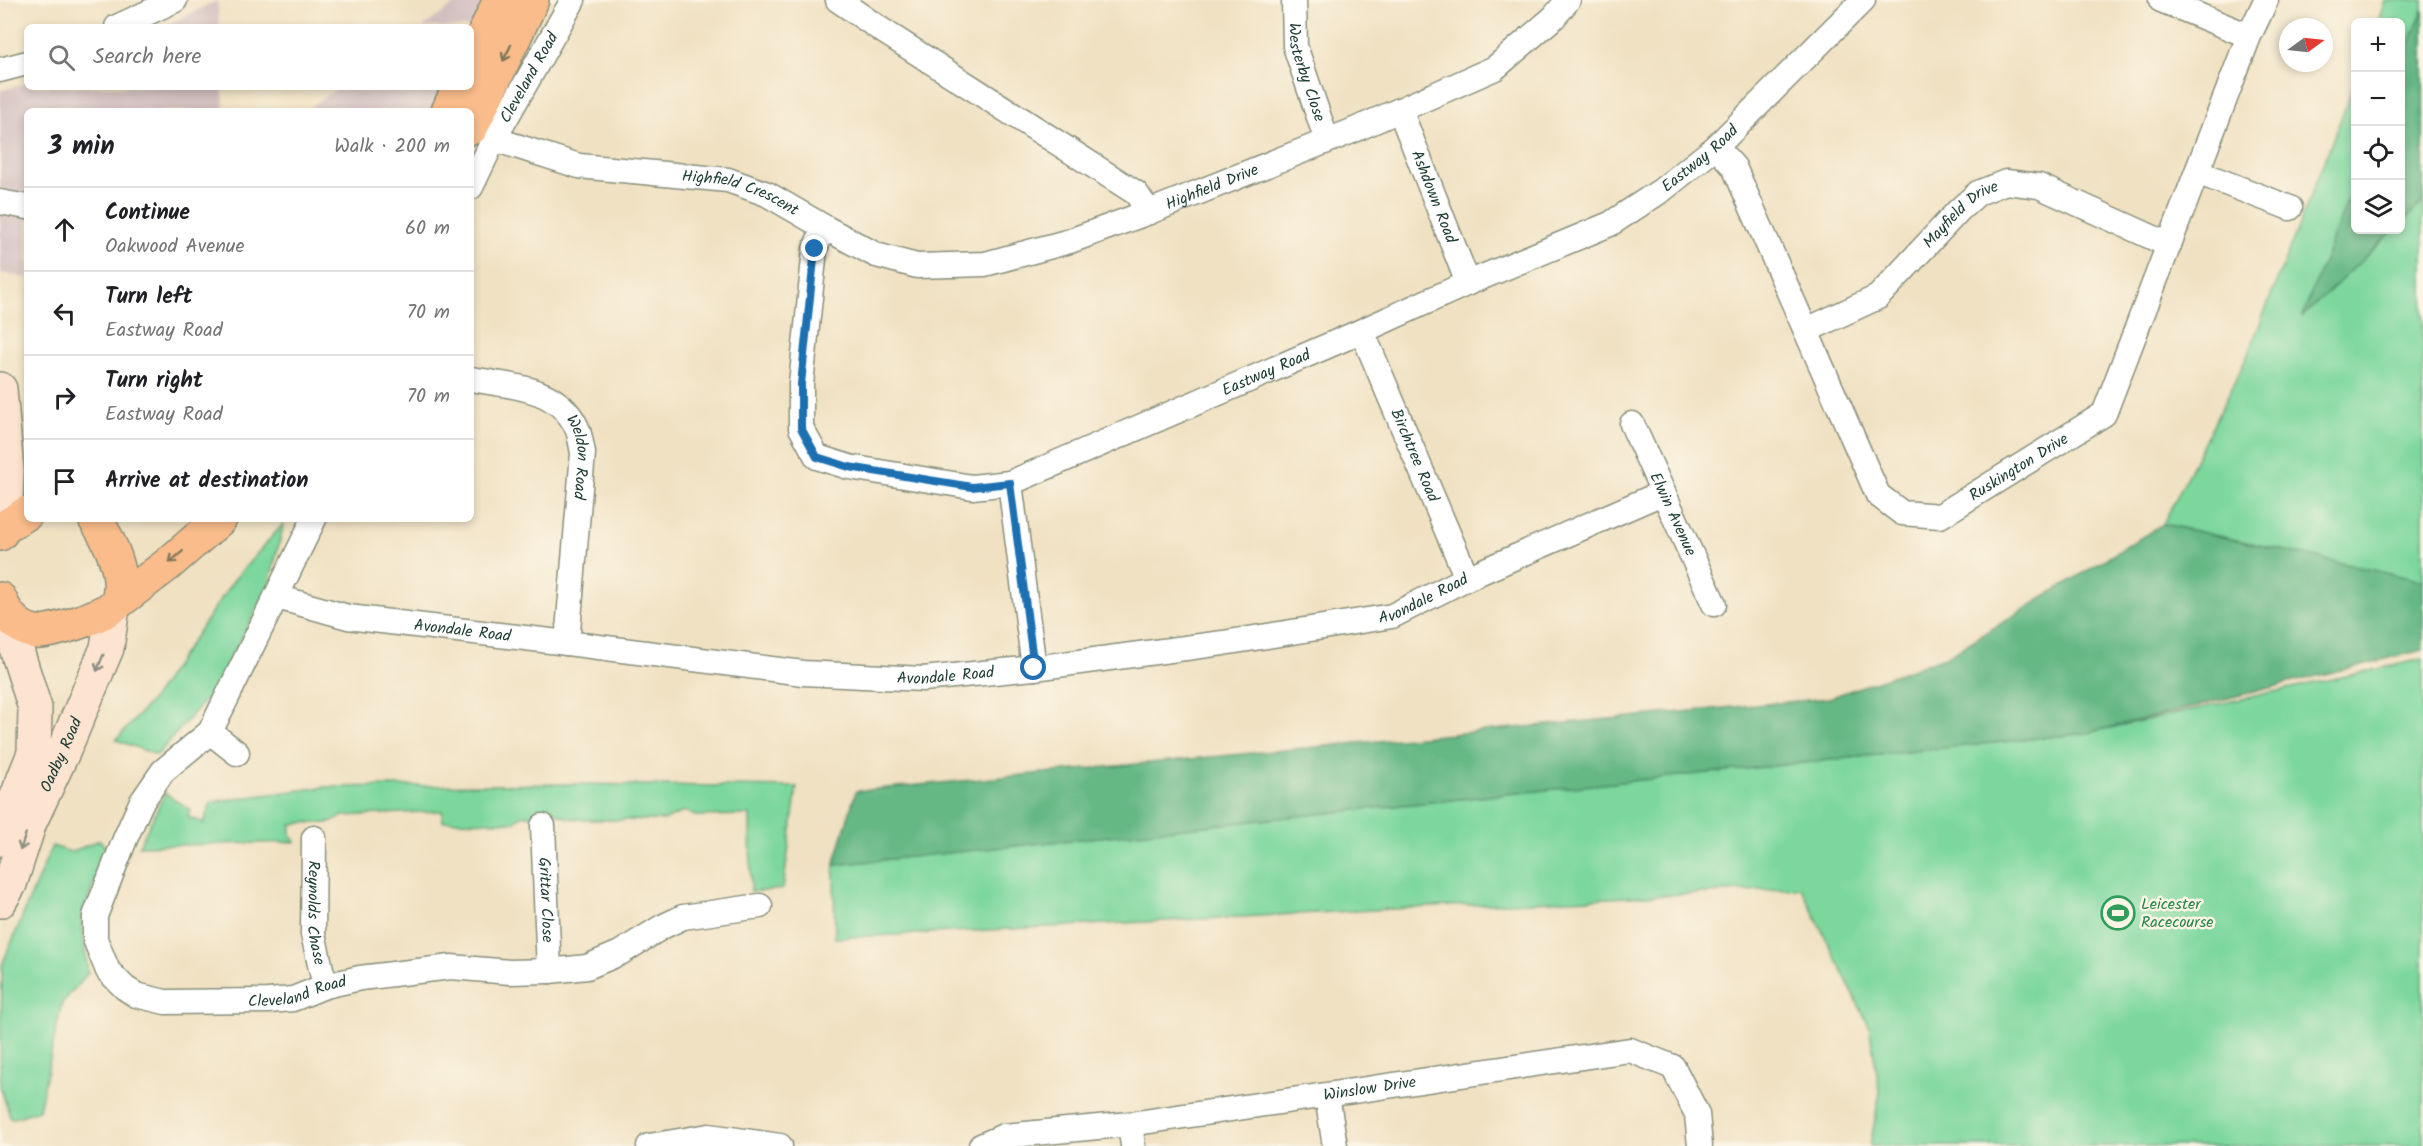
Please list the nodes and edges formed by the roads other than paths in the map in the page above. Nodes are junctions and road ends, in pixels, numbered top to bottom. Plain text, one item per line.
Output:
1 (500, 0) edge
2 (532, 0) edge
3 (573, 0) edge
4 (838, 0) edge
5 (1294, 0) edge
6 (1569, 0) edge
7 (1863, 0) edge
8 (2161, 0) edge
9 (2266, 0) edge
10 (168, 2) edge
11 (123, 24) edge
12 (2249, 36) junction
13 (474, 56) edge
14 (24, 64) edge
15 (0, 70) edge
16 (458, 90) edge
17 (449, 108) edge
18 (1400, 110) junction
19 (482, 134) edge
20 (1327, 141) junction
21 (1716, 147) junction
22 (2197, 172) junction
23 (474, 173) edge
24 (0, 202) edge
25 (24, 206) edge
26 (2290, 208) dead end
27 (1149, 212) junction
28 (824, 227) junction
29 (2169, 245) junction
30 (1468, 283) junction
31 (1807, 330) junction
32 (1362, 331) junction
33 (474, 380) edge
34 (0, 388) edge
35 (1632, 424) dead end
36 (24, 433) edge
37 (1010, 483) junction
38 (1662, 494) junction
39 (97, 522) edge
40 (216, 522) edge
41 (313, 522) edge
42 (11, 525) edge
43 (1467, 578) junction
44 (277, 597) junction
45 (1714, 604) dead end
46 (115, 605) junction
47 (11, 625) edge
48 (567, 643) junction
49 (1034, 668) junction
50 (0, 675) edge
51 (210, 732) junction
52 (237, 753) dead end
53 (24, 782) junction
54 (543, 826) dead end
55 (314, 838) dead end
56 (0, 839) edge
57 (0, 901) edge
58 (760, 906) dead end
59 (549, 972) junction
60 (325, 986) junction
61 (1328, 1096) junction
62 (1132, 1135) edge
63 (649, 1146) edge
64 (780, 1146) edge
65 (981, 1146) edge
66 (1335, 1146) edge
67 (1700, 1146) edge

1 - 13 main road
2 -> 19 main road
3 - 19 street, Cleveland Road
4 - 27 street, Highfield Drive
5 - 20 street, Westerby Close
6 - 18 street, Highfield Drive
7 - 21 street, Eastway Road
8 - 12 street
9 - 12 street, Ruskington Drive
10 - 11 street
12 - 22 street, Ruskington Drive
14 - 15 street
16 - 17 main road
18 - 20 street, Highfield Drive
18 - 30 street, Ashdown Road
19 - 23 street, Cleveland Road
19 - 28 street, Highfield Crescent
20 - 27 street, Highfield Drive
21 - 30 street, Eastway Road
21 - 31 street, Ruskington Drive
22 - 26 street
22 - 29 street, Ruskington Drive
24 - 25 street
27 - 28 street, Highfield Crescent
28 - 37 street, Eastway Road
29 - 31 street, Mayfield Drive
29 - 31 street, Ruskington Drive
30 - 32 street, Eastway Road
32 - 37 street, Eastway Road
32 - 43 street, Birchtree Road
33 - 48 street, Weldon Road
34 - 36 main road
34 - 42 main road
35 - 38 street, Elwin Avenue
37 - 49 street
38 - 43 street, Avondale Road
38 - 45 street, Elwin Avenue
39 - 46 main road
40 -> 46 main road
41 - 44 street, Cleveland Road
43 - 49 street, Avondale Road
44 - 48 street, Avondale Road
44 - 51 street, Cleveland Road
46 - 47 main road
46 -> 57 main road, Oadby Road
47 - 53 main road, Oadby Road
48 - 49 street, Avondale Road
50 - 53 main road
51 - 52 street
51 - 60 street, Cleveland Road
53 - 56 main road, Oadby Road
54 - 59 street, Grittar Close
55 - 60 street, Reynolds Chase
58 - 59 street, Cleveland Road
59 - 60 street, Cleveland Road
61 - 62 street, Winslow Drive
61 - 66 street
61 - 67 street, Winslow Drive
62 - 65 street, Winslow Drive
63 - 64 street

